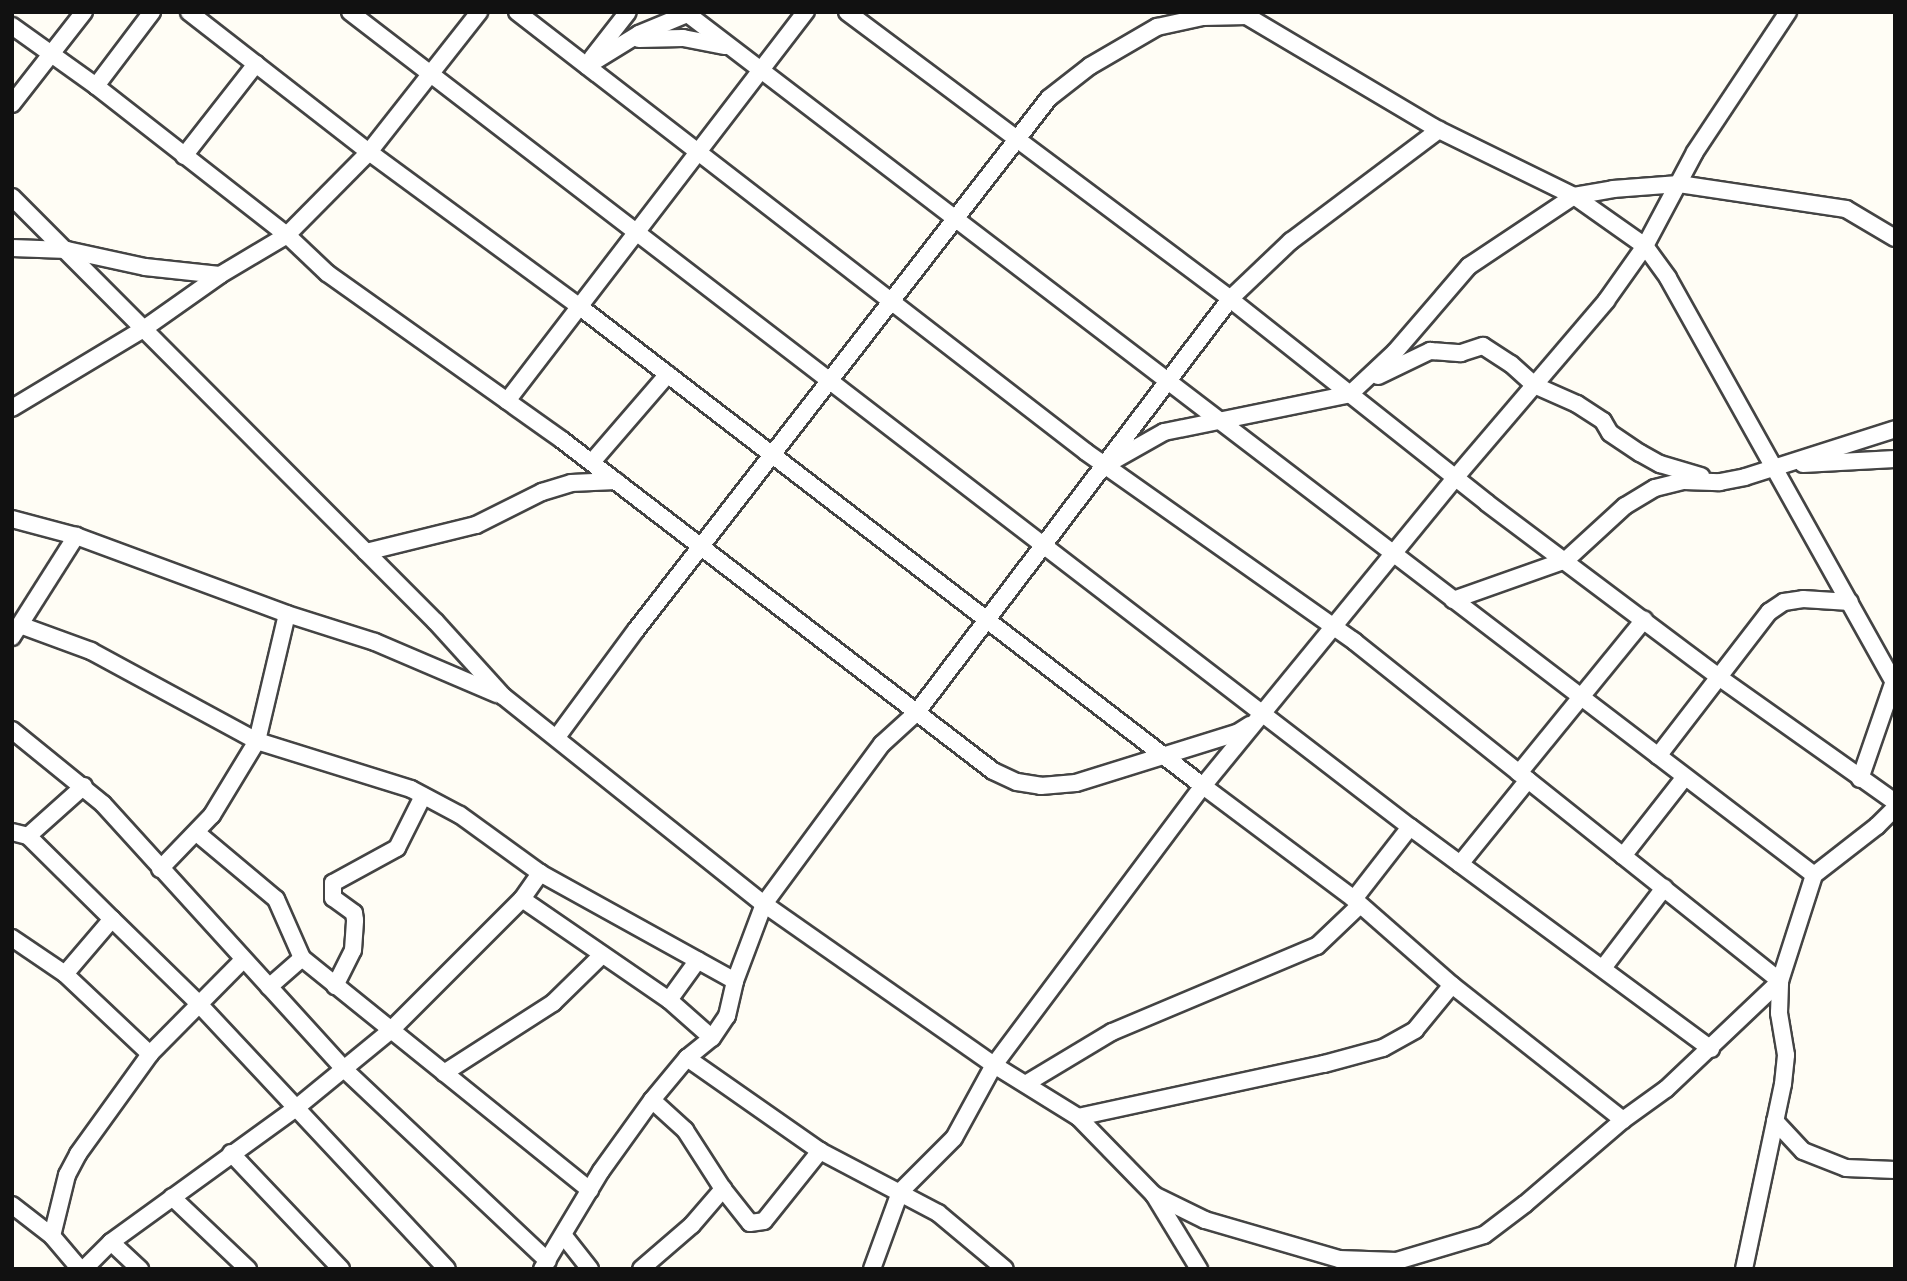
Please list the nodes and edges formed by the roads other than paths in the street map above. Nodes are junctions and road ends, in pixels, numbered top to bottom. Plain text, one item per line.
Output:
1 (85, 12) edge
2 (152, 12) edge
3 (189, 12) edge
4 (350, 12) edge
5 (479, 12) edge
6 (517, 12) edge
7 (628, 12) edge
8 (806, 12) edge
9 (847, 12) edge
10 (1218, 12) edge
11 (1788, 12) edge
12 (689, 13) edge
13 (1244, 14) edge
14 (12, 26) edge
15 (630, 40) junction
16 (730, 47) junction
17 (53, 54) junction
18 (256, 64) junction
19 (587, 66) junction
20 (762, 72) junction
21 (431, 74) junction
22 (96, 86) junction
23 (12, 104) edge
24 (1439, 131) junction
25 (1016, 138) junction
26 (369, 152) junction
27 (699, 153) junction
28 (184, 156) junction
29 (1679, 184) junction
30 (1574, 196) junction
31 (12, 197) edge
32 (953, 219) junction
33 (638, 233) junction
34 (287, 235) junction
35 (1895, 237) edge
36 (1645, 246) junction
37 (12, 248) edge
38 (67, 250) junction
39 (220, 275) junction
40 (891, 299) junction
41 (1230, 299) junction
42 (580, 307) junction
43 (145, 328) junction
44 (668, 374) junction
45 (829, 380) junction
46 (1168, 383) junction
47 (1534, 385) junction
48 (1350, 394) junction
49 (507, 401) junction
50 (12, 408) edge
51 (1220, 423) junction
52 (1895, 429) edge
53 (772, 454) junction
54 (1895, 459) edge
55 (592, 462) junction
56 (1106, 465) junction
57 (1772, 467) junction
58 (1455, 478) junction
59 (616, 481) junction
60 (1720, 482) junction
61 (12, 519) edge
62 (76, 536) junction
63 (1045, 545) junction
64 (701, 546) junction
65 (366, 552) junction
66 (1392, 554) junction
67 (1566, 560) junction
68 (1452, 600) junction
69 (1850, 602) junction
70 (287, 614) junction
71 (987, 620) junction
72 (1644, 620) junction
73 (1333, 627) junction
74 (16, 631) edge
75 (1720, 678) junction
76 (1894, 679) edge
77 (503, 696) junction
78 (1582, 699) junction
79 (917, 712) junction
80 (1260, 716) junction
81 (12, 730) edge
82 (557, 737) junction
83 (257, 741) junction
84 (1165, 754) junction
85 (1658, 756) junction
86 (1523, 776) junction
87 (1685, 777) junction
88 (1860, 779) junction
89 (84, 786) junction
90 (1203, 786) junction
91 (423, 796) junction
92 (1895, 802) edge
93 (1895, 808) edge
94 (1410, 827) junction
95 (197, 833) junction
96 (20, 834) edge
97 (1623, 856) junction
98 (1460, 864) junction
99 (160, 869) junction
100 (540, 873) junction
101 (1814, 875) junction
102 (1664, 888) junction
103 (522, 899) junction
104 (1357, 902) junction
105 (764, 904) junction
106 (112, 919) junction
107 (12, 938) edge
108 (602, 955) junction
109 (302, 958) junction
110 (243, 960) junction
111 (698, 960) junction
112 (1602, 968) junction
113 (65, 974) junction
114 (735, 981) junction
115 (1780, 981) junction
116 (1452, 985) junction
117 (335, 986) junction
118 (269, 987) junction
119 (668, 1000) junction
120 (198, 1003) junction
121 (390, 1031) junction
122 (712, 1038) junction
123 (1712, 1049) junction
124 (150, 1054) junction
125 (687, 1058) junction
126 (994, 1065) junction
127 (344, 1069) junction
128 (444, 1073) junction
129 (1027, 1083) junction
130 (652, 1100) junction
131 (296, 1108) junction
132 (1078, 1117) junction
133 (1623, 1120) junction
134 (1774, 1121) junction
135 (820, 1151) junction
136 (231, 1153) junction
137 (1895, 1170) edge
138 (723, 1189) junction
139 (590, 1191) junction
140 (900, 1192) junction
141 (1154, 1195) junction
142 (172, 1197) junction
143 (12, 1205) edge
144 (52, 1236) junction
145 (564, 1236) junction
146 (111, 1242) junction
147 (545, 1265) edge
148 (1000, 1267) edge
149 (82, 1269) edge
150 (140, 1269) edge
151 (248, 1269) edge
152 (341, 1269) edge
153 (447, 1269) edge
154 (590, 1269) edge
155 (641, 1269) edge
156 (872, 1269) edge
157 (1199, 1269) edge
158 (1744, 1269) edge

1 - 17 street
2 - 22 street
3 - 18 street
4 - 21 street
5 - 21 street
6 - 19 street
7 - 19 street
8 - 20 street
9 - 25 street
10 - 13 street
11 - 29 street
12 - 15 street
12 - 16 street
13 - 24 street
13 - 25 street
14 - 17 street
15 - 16 street
15 - 19 street
16 - 20 street
17 - 22 street
17 - 23 street
18 - 26 street
18 - 28 street
19 - 27 street
20 - 27 street
20 - 32 street
21 - 26 street
21 - 33 street
22 - 28 street
24 - 30 street
24 - 41 street
25 - 32 street
25 - 41 street
26 - 34 street
26 - 42 street
27 - 33 street
27 - 40 street
28 - 34 street
29 - 30 street
29 - 35 street
29 - 36 street
30 - 36 street
30 - 48 street
31 - 38 street
32 - 40 street
32 - 46 street
33 - 42 street
33 - 45 street
34 - 39 street
34 - 49 street
36 - 47 street
36 - 57 street
37 - 38 street
38 - 39 street
38 - 43 street
39 - 43 street
40 - 45 street
40 - 56 street
41 - 46 street
41 - 48 street
42 - 44 street
42 - 49 street
43 - 50 street
43 - 65 street
44 - 53 street
44 - 55 street
45 - 53 street
45 - 63 street
46 - 51 street
46 - 56 street
47 - 48 street
47 - 58 street
47 - 60 street
48 - 51 street
48 - 58 street
49 - 55 street
51 - 56 street
51 - 66 street
52 - 57 street
53 - 64 street
53 - 71 street
54 - 57 street
55 - 59 street
56 - 63 street
56 - 73 street
57 - 60 street
57 - 69 street
58 - 66 street
58 - 67 street
59 - 64 street
59 - 65 street
60 - 67 street
61 - 62 street
62 - 70 street
62 - 74 street
63 - 71 street
63 - 80 street
64 - 79 street
64 - 82 street
65 - 77 street
66 - 68 street
66 - 73 street
67 - 68 street
67 - 72 street
68 - 78 street
69 - 75 street
69 - 76 street
70 - 77 street
70 - 83 street
71 - 79 street
71 - 84 street
72 - 75 street
72 - 78 street
73 - 80 street
73 - 86 street
74 - 83 street
75 - 85 street
75 - 88 street
76 - 88 street
77 - 82 street
78 - 85 street
78 - 86 street
79 - 84 street
79 - 105 street
80 - 84 street
80 - 90 street
80 - 94 street
81 - 89 street
82 - 105 street
83 - 91 street
83 - 95 street
84 - 90 street
85 - 87 street
86 - 97 street
86 - 98 street
87 - 97 street
87 - 101 street
88 - 92 street
89 - 96 street
89 - 99 street
90 - 104 street
90 - 126 street
91 - 100 street
91 - 117 street
93 - 101 street
94 - 98 street
94 - 104 street
95 - 99 street
95 - 109 street
96 - 106 street
97 - 102 street
98 - 112 street
99 - 110 street
100 - 103 street
100 - 111 street
101 - 115 street
102 - 112 street
102 - 115 street
103 - 108 street
103 - 121 street
104 - 116 street
104 - 129 street
105 - 114 street
105 - 126 street
106 - 113 street
106 - 120 street
107 - 113 street
108 - 119 street
108 - 128 street
109 - 117 street
109 - 118 street
110 - 118 street
110 - 120 street
111 - 114 street
111 - 119 street
112 - 123 street
113 - 124 street
114 - 122 street
115 - 123 street
115 - 134 street
116 - 132 street
116 - 133 street
117 - 121 street
118 - 127 street
119 - 122 street
120 - 124 street
120 - 131 street
121 - 127 street
121 - 128 street
122 - 125 street
123 - 133 street
124 - 144 street
125 - 130 street
125 - 135 street
126 - 129 street
126 - 140 street
127 - 131 street
127 - 147 street
128 - 139 street
129 - 132 street
130 - 138 street
130 - 139 street
131 - 136 street
131 - 153 street
132 - 141 street
133 - 141 street
134 - 137 street
134 - 158 street
135 - 138 street
135 - 140 street
136 - 142 street
136 - 152 street
138 - 155 street
139 - 145 street
140 - 148 street
140 - 156 street
141 - 157 street
142 - 146 street
142 - 151 street
143 - 144 street
144 - 149 street
145 - 147 street
145 - 154 street
146 - 149 street
146 - 150 street

